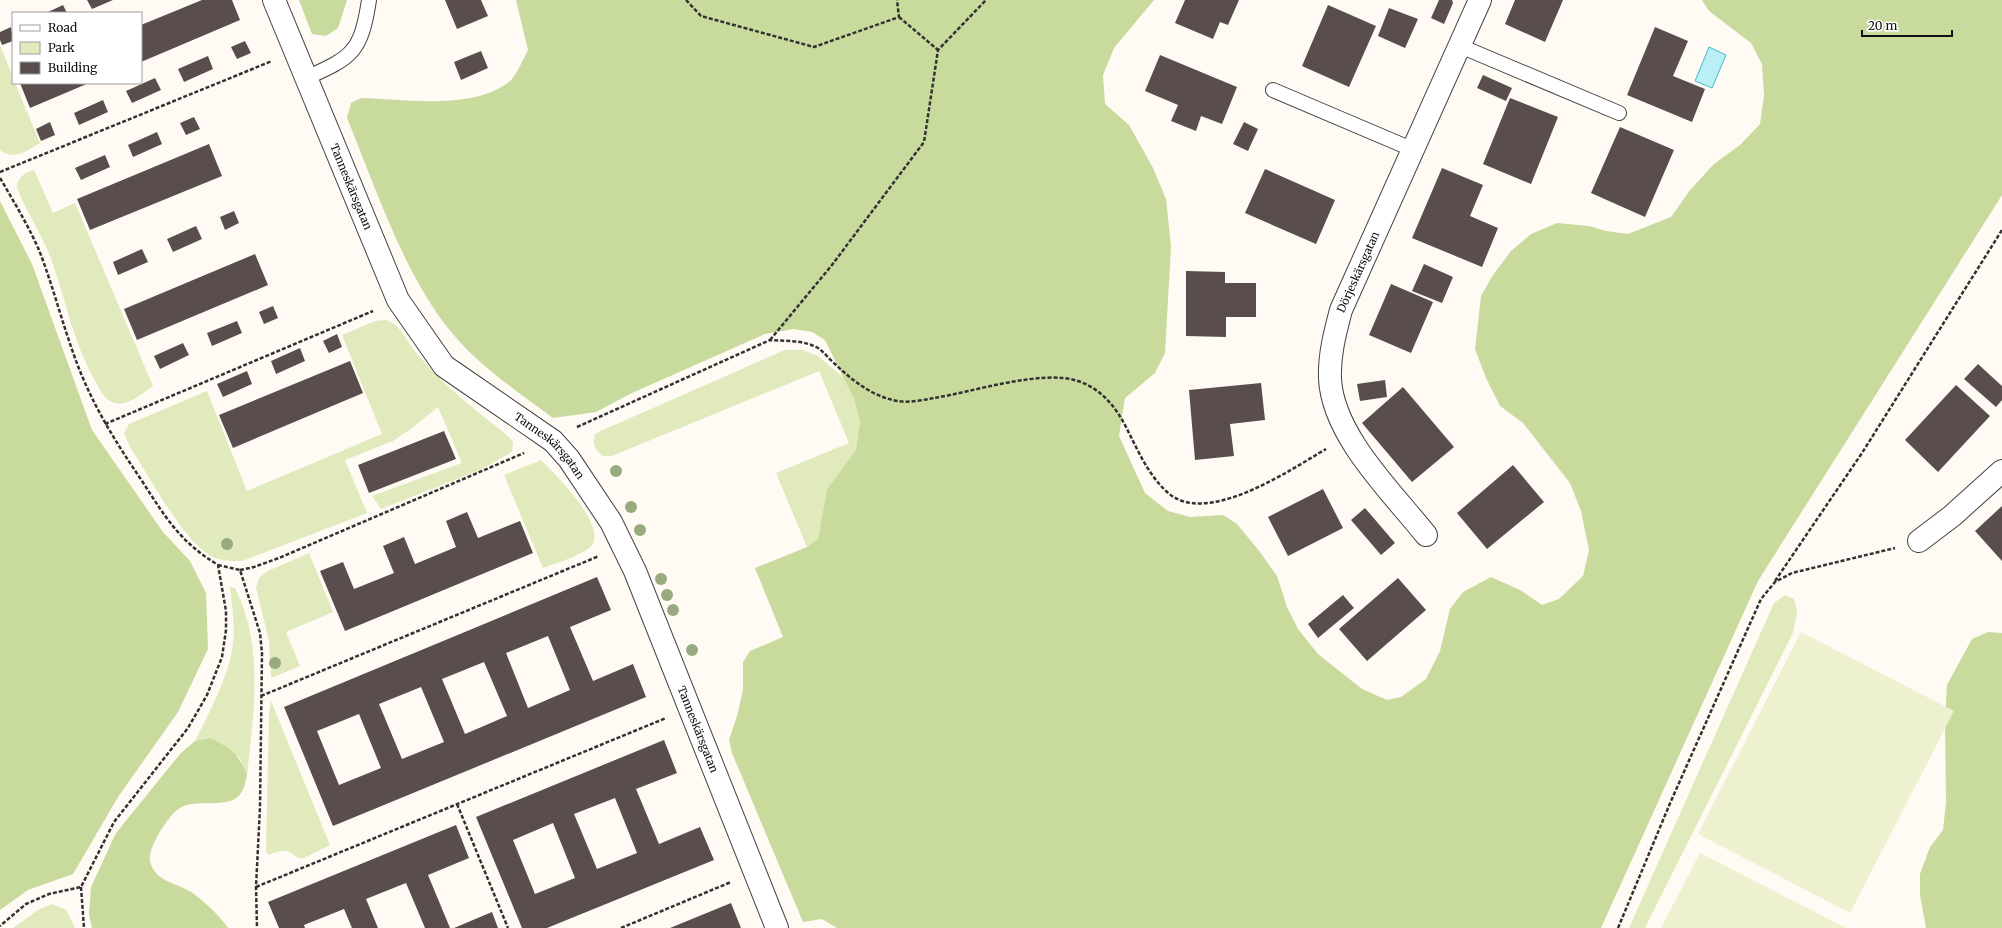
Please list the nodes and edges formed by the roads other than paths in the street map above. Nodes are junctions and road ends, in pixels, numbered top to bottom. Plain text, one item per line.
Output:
1 (274, 0) edge
2 (370, 0) edge
3 (1480, 0) edge
4 (1460, 46) junction
5 (306, 78) junction
6 (1273, 90) dead end
7 (1619, 113) dead end
8 (1414, 150) junction
9 (2002, 471) edge
10 (1426, 535) dead end
11 (1919, 541) road end
12 (777, 928) edge

1 - 5 street, Tanneskärsgatan
2 - 5 lane
3 - 4 street, Dörjeskärsgatan
4 - 7 lane
4 - 8 street, Dörjeskärsgatan
5 - 12 street, Tanneskärsgatan
6 - 8 lane
8 - 10 street, Dörjeskärsgatan
9 - 11 street

